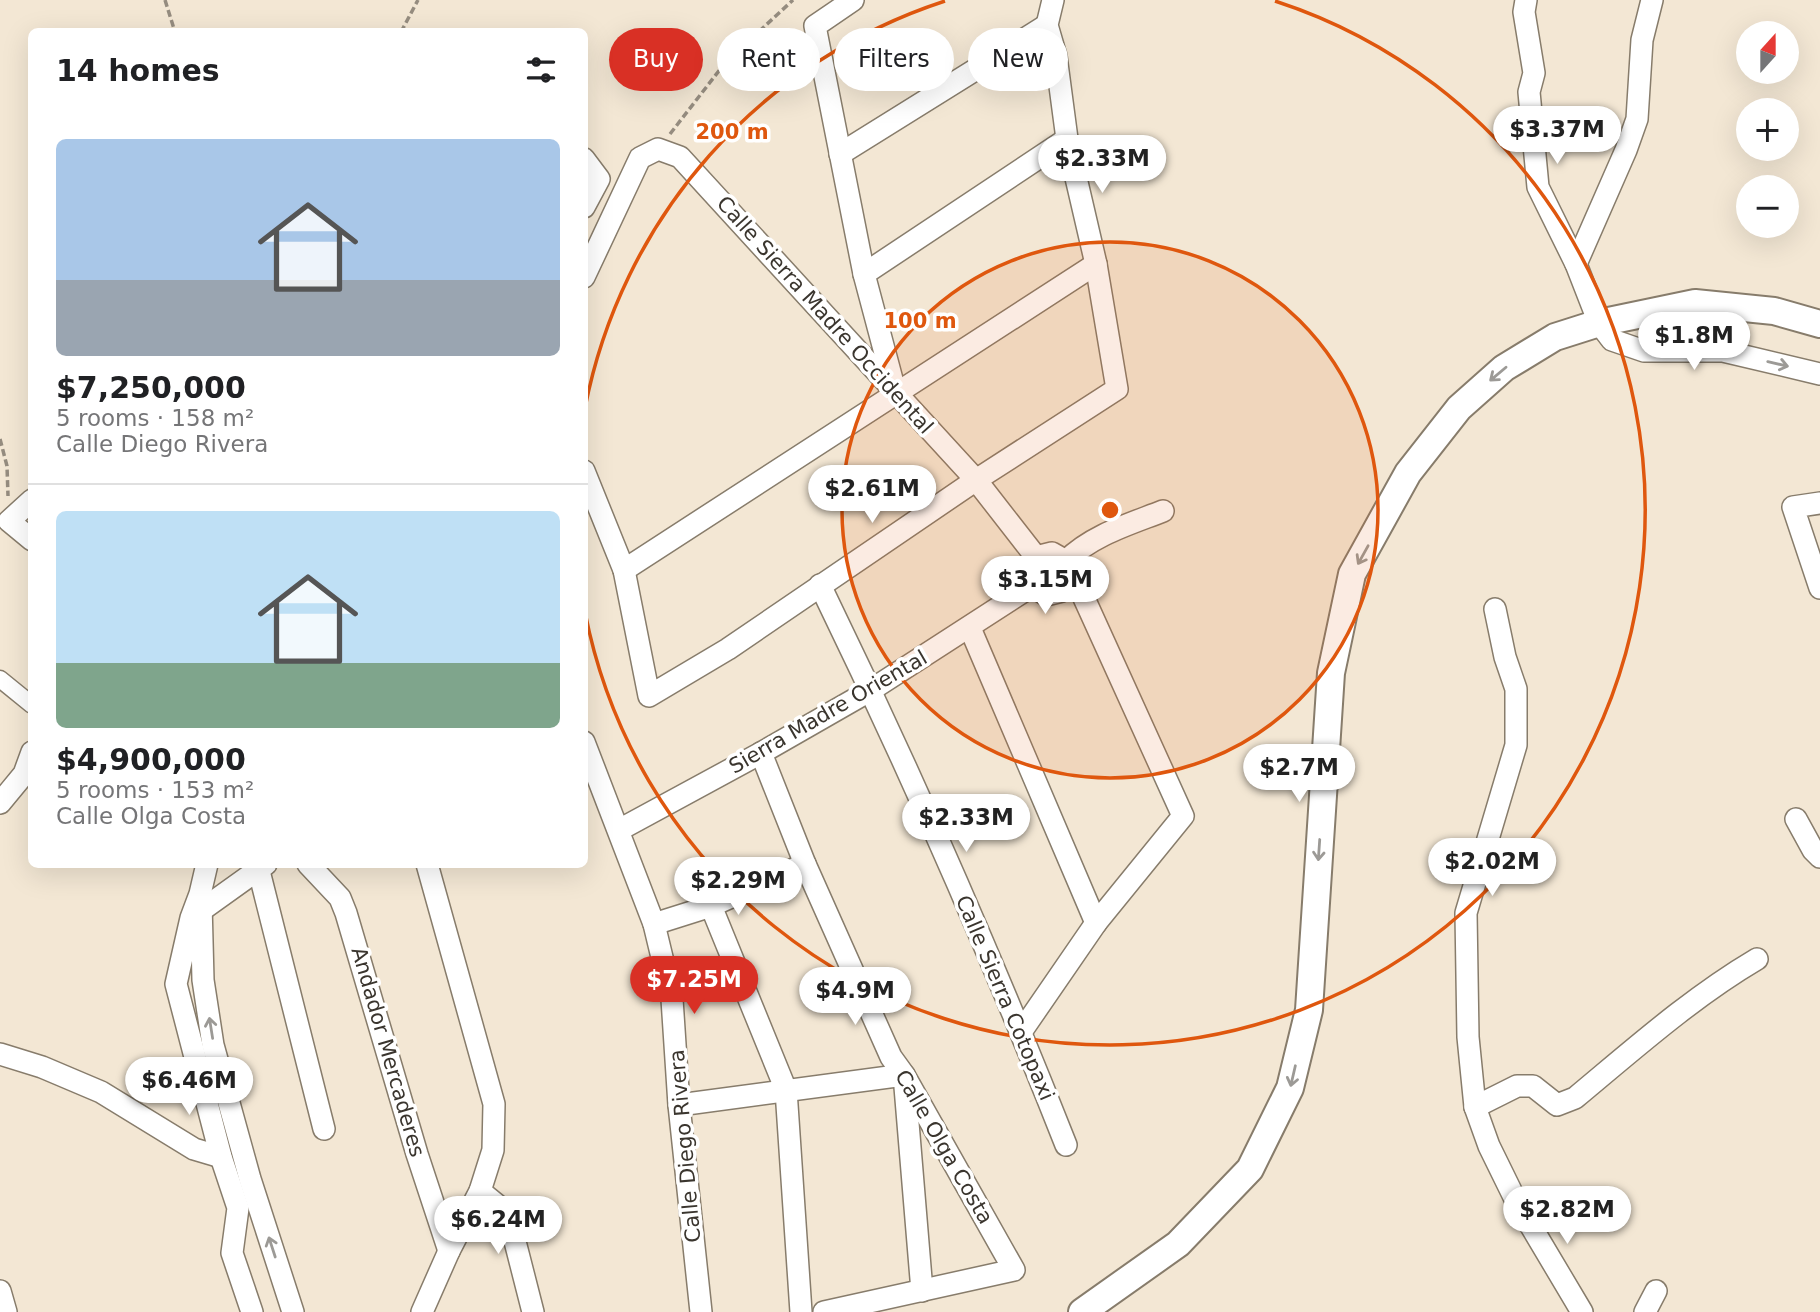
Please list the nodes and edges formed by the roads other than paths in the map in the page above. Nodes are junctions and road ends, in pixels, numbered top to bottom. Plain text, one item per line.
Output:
1 (853, 0) edge
2 (1053, 0) edge
3 (1526, 0) edge
4 (1652, 0) edge
5 (1047, 25) junction
6 (1068, 139) junction
7 (840, 154) junction
8 (588, 164) edge
9 (588, 199) edge
10 (1096, 264) junction
11 (1576, 264) junction
12 (588, 268) edge
13 (863, 274) junction
14 (1599, 323) junction
15 (1820, 324) edge
16 (1820, 374) edge
17 (895, 392) junction
18 (976, 480) junction
19 (588, 481) edge
20 (1820, 503) edge
21 (28, 504) edge
22 (1163, 511) dead end
23 (28, 537) edge
24 (1036, 557) junction
25 (1070, 568) junction
26 (624, 570) junction
27 (820, 585) junction
28 (1032, 586) junction
29 (1820, 588) edge
30 (1495, 609) dead end
31 (970, 628) junction
32 (0, 679) edge
33 (871, 690) junction
34 (28, 702) edge
35 (588, 752) edge
36 (761, 753) junction
37 (28, 763) edge
38 (0, 803) edge
39 (1796, 819) dead end
40 (619, 830) junction
41 (1820, 857) edge
42 (805, 864) junction
43 (207, 868) edge
44 (262, 868) edge
45 (312, 868) edge
46 (429, 868) edge
47 (711, 906) junction
48 (198, 908) junction
49 (1097, 923) junction
50 (654, 924) junction
51 (1757, 959) dead end
52 (1021, 1032) junction
53 (0, 1054) edge
54 (904, 1075) junction
55 (786, 1090) junction
56 (679, 1105) junction
57 (1475, 1107) junction
58 (324, 1129) dead end
59 (1066, 1145) dead end
60 (221, 1157) junction
61 (241, 1183) junction
62 (480, 1191) junction
63 (449, 1251) junction
64 (0, 1291) edge
65 (922, 1291) junction
66 (1656, 1291) dead end
67 (6, 1312) edge
68 (252, 1312) edge
69 (293, 1312) edge
70 (422, 1312) edge
71 (533, 1312) edge
72 (701, 1312) edge
73 (801, 1312) edge
74 (824, 1312) edge
75 (1082, 1312) edge
76 (1582, 1312) edge
77 (1645, 1312) edge

1 - 7 street
2 - 5 street
3 - 11 street
4 - 11 street
5 - 6 street
5 - 7 street
6 - 10 street
6 - 13 street
7 - 13 street
8 - 9 street
10 - 17 street
10 - 18 street
11 - 14 street
12 - 17 street, Calle Sierra Madre Occidental
13 - 17 street
14 - 15 street
14 -> 16 street
14 -> 75 street
17 - 18 street, Calle Sierra Madre Occidental
17 - 26 street
18 - 24 street, Calle Sierra Madre Occidental
18 - 27 street
19 - 26 street
20 - 29 street
21 - 23 street
22 - 25 street
24 - 25 street
24 - 28 street
25 - 28 street
25 - 49 street
26 - 27 street
27 - 33 street, Calle Sierra Cotopaxi
28 - 31 street, Sierra Madre Oriental
30 - 57 street
31 - 33 street, Sierra Madre Oriental
31 - 49 street
32 - 34 street
33 - 36 street, Sierra Madre Oriental
33 - 52 street, Calle Sierra Cotopaxi
35 - 40 street, Calle Diego Rivera
36 - 40 street, Sierra Madre Oriental
36 - 42 street, Calle Olga Costa
37 - 38 street
39 - 41 street
40 - 50 street, Calle Diego Rivera
42 - 47 street
42 - 54 street, Calle Olga Costa
43 - 48 street
44 - 48 street
44 - 58 street
45 - 63 street, Andador Mercaderes
46 - 62 street
47 - 50 street
47 - 55 street
48 - 60 street
61 -> 48 street
49 - 52 street
50 - 56 street, Calle Diego Rivera
51 - 57 street
52 - 59 street, Calle Sierra Cotopaxi
53 - 60 street
54 - 55 street
54 - 65 street
54 - 65 street, Calle Olga Costa
55 - 56 street
55 - 73 street
56 - 72 street, Calle Diego Rivera
57 - 76 street
60 - 61 street
61 - 68 street
69 -> 61 street
62 - 63 street
62 - 71 street
63 - 70 street
64 - 67 street
65 - 74 street
66 - 77 street

